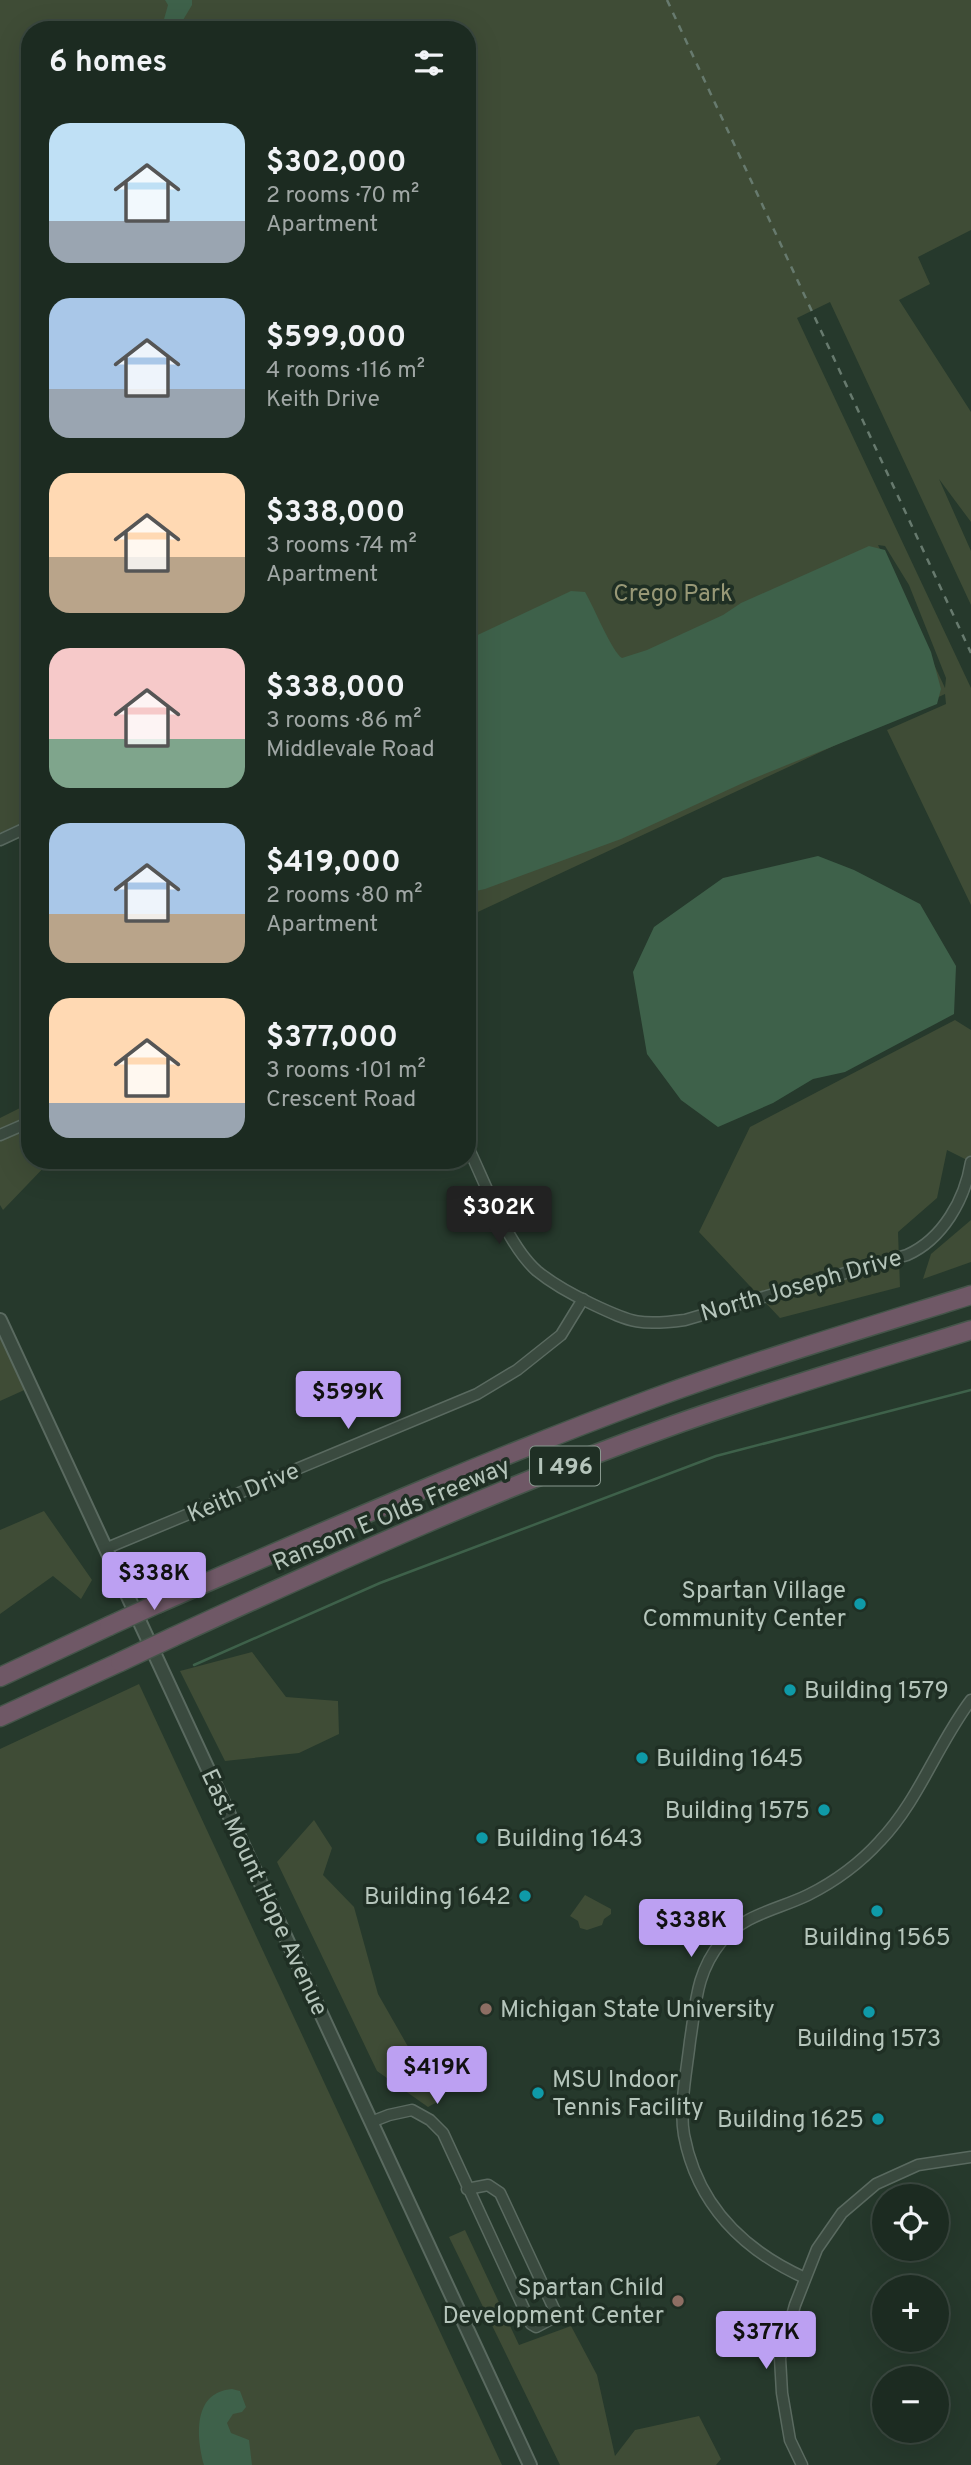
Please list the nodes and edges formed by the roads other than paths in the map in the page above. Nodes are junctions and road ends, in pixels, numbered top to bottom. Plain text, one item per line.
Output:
1 (21, 831) edge
2 (0, 840) edge
3 (21, 1126) edge
4 (0, 1135) edge
5 (971, 1162) edge
6 (476, 1163) edge
7 (971, 1295) edge
8 (583, 1299) junction
9 (0, 1320) edge
10 (971, 1330) edge
11 (107, 1548) junction
12 (0, 1677) edge
13 (971, 1700) edge
14 (0, 1717) edge
15 (371, 2122) junction
16 (971, 2157) edge
17 (467, 2189) junction
18 (805, 2278) junction
19 (530, 2465) edge
20 (802, 2465) edge

1 - 2 street
3 - 4 street
5 - 8 street, North Joseph Drive
6 - 8 street, North Joseph Drive
7 - 12 highway, Ransom E Olds Freeway / I 496, bridge
8 - 11 street, Keith Drive
9 - 11 street, East Mount Hope Avenue
10 - 14 highway, Ransom E Olds Freeway / I 496, bridge
11 - 15 street, East Mount Hope Avenue
13 - 18 street
15 - 17 street
15 - 19 street, East Mount Hope Avenue
16 - 18 street
17 - 17 street
18 - 20 street

